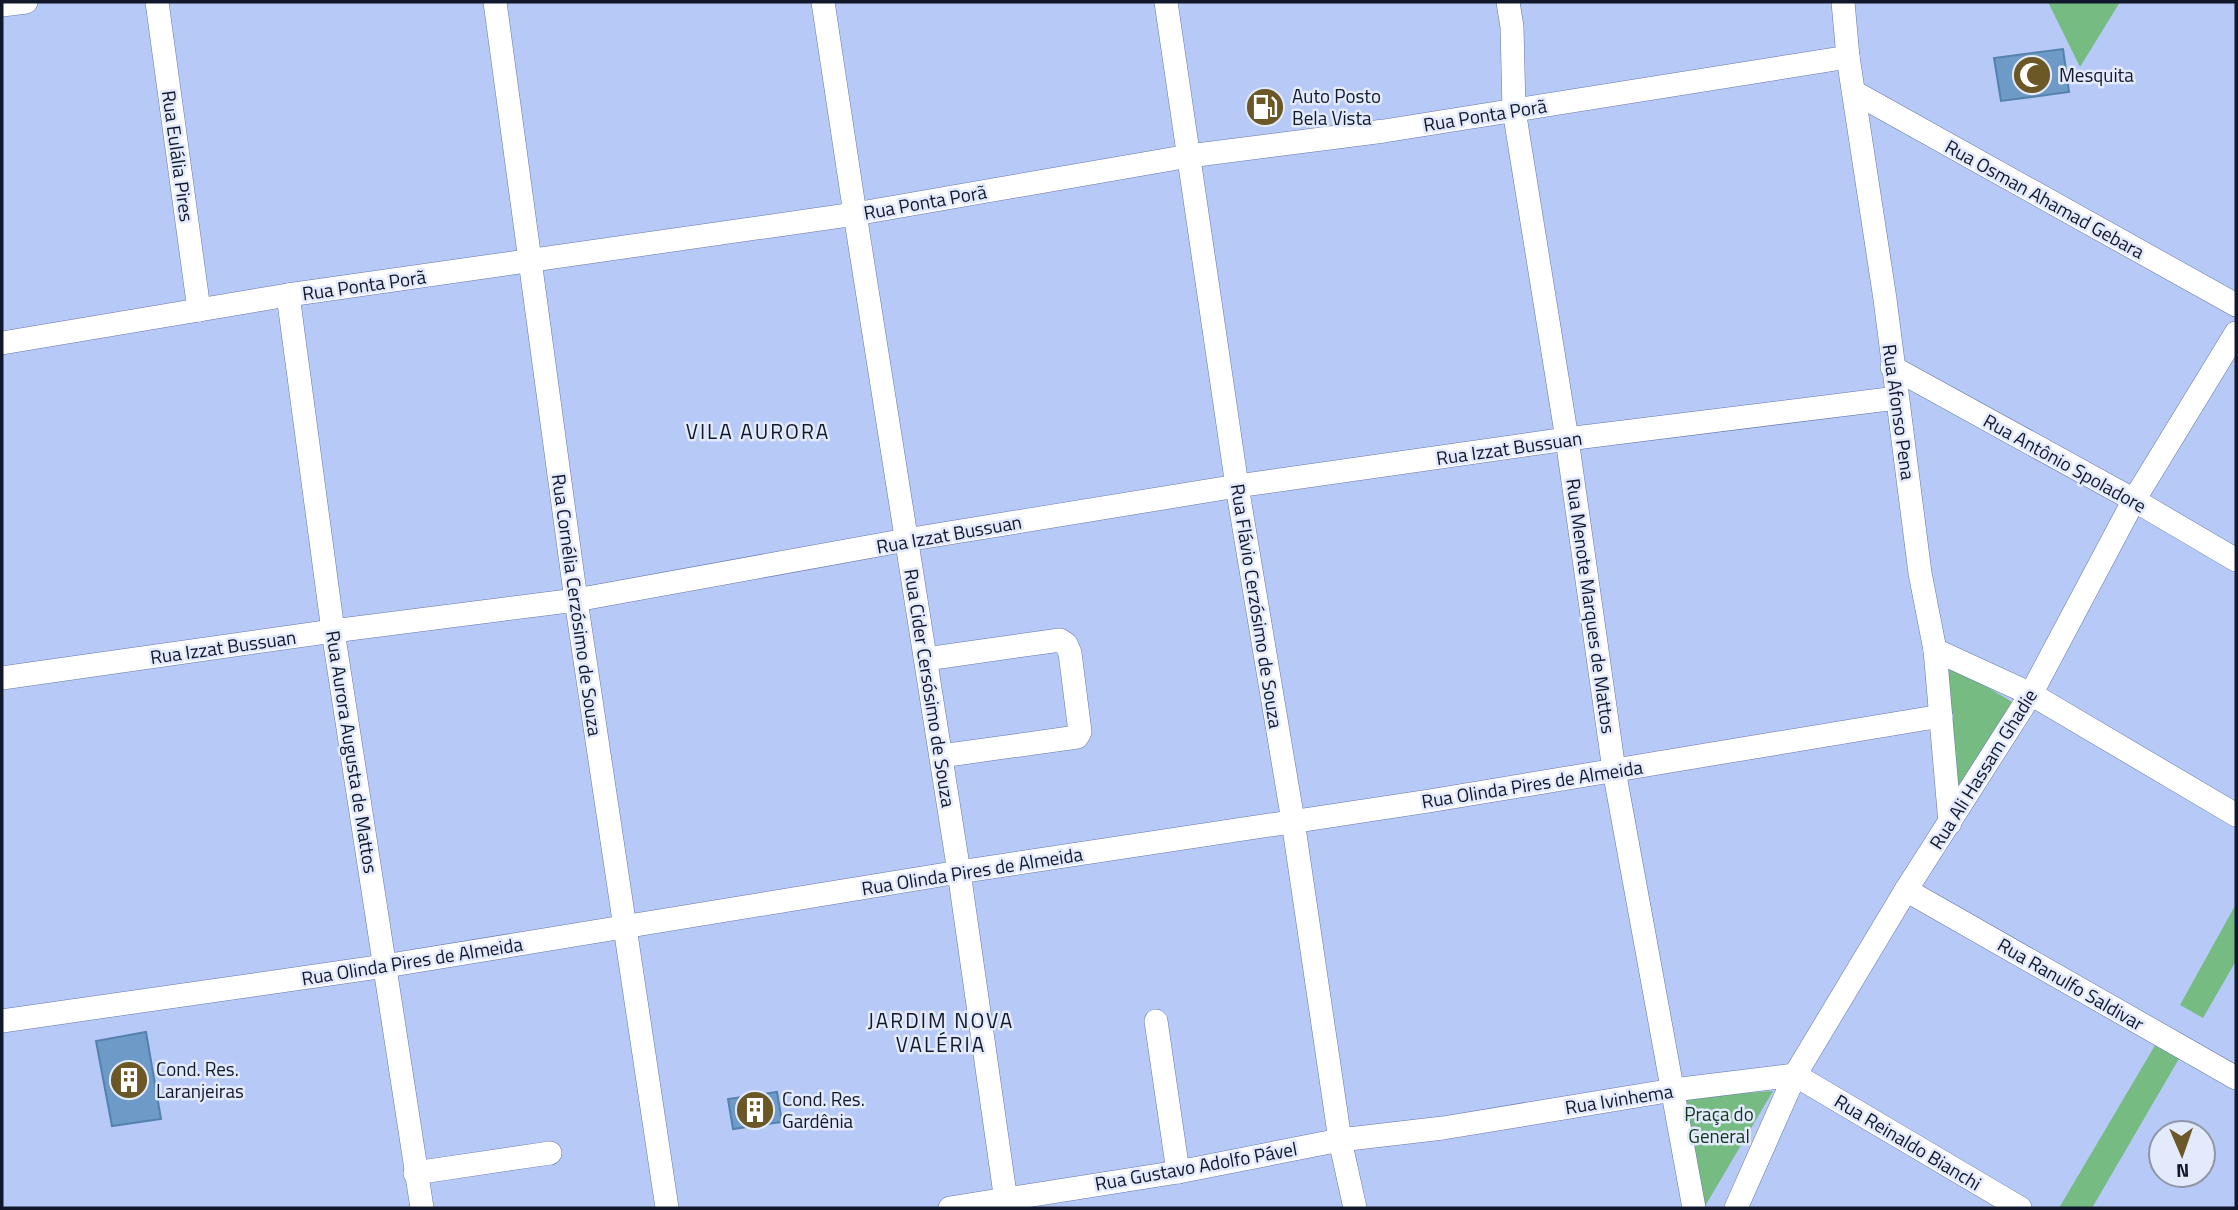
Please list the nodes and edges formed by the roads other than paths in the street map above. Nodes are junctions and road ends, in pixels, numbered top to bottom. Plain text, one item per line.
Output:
1 (26, 2) edge
2 (157, 2) edge
3 (495, 2) edge
4 (823, 2) edge
5 (1166, 2) edge
6 (1508, 2) edge
7 (1843, 2) edge
8 (2, 5) edge
9 (1848, 57) junction
10 (1854, 92) junction
11 (1514, 110) junction
12 (1189, 156) junction
13 (855, 214) junction
14 (529, 261) junction
15 (288, 295) junction
16 (2236, 305) edge
17 (199, 310) junction
18 (2236, 333) edge
19 (2, 343) edge
20 (1892, 367) junction
21 (1897, 398) junction
22 (1567, 439) junction
23 (1237, 486) junction
24 (2134, 500) junction
25 (906, 540) junction
26 (2236, 560) edge
27 (576, 600) junction
28 (333, 631) junction
29 (1935, 650) junction
30 (926, 659) junction
31 (2, 678) edge
32 (2031, 694) junction
33 (1941, 716) junction
34 (941, 756) junction
35 (1614, 770) junction
36 (2236, 815) edge
37 (1293, 821) junction
38 (1950, 823) junction
39 (959, 872) junction
40 (1906, 890) junction
41 (625, 927) junction
42 (385, 966) junction
43 (2, 1021) edge
44 (1156, 1021) dead end
45 (1795, 1075) junction
46 (2236, 1078) edge
47 (1673, 1090) junction
48 (1443, 1128) joint
49 (1340, 1140) junction
50 (550, 1153) dead end
51 (1178, 1172) junction
52 (415, 1173) junction
53 (1007, 1203) edge
54 (422, 1208) edge
55 (667, 1208) edge
56 (950, 1208) edge
57 (1354, 1208) edge
58 (1694, 1208) edge
59 (1736, 1208) edge
60 (2020, 1208) edge

1 - 8 street
2 - 17 street, Rua Eulália Pires
3 - 14 street, Rua Cornélia Cerzósimo de Souza
4 - 13 street, Rua Cider Cersósimo de Souza
5 - 12 street, Rua Flávio Cerzósimo de Souza
6 - 11 street, Rua Menote Marques de Mattos
7 - 9 street, Rua Afonso Pena
9 - 10 street, Rua Afonso Pena
9 - 11 street, Rua Ponta Porã
10 - 16 street, Rua Osman Ahamad Gebara
10 - 20 street, Rua Afonso Pena
11 - 12 street, Rua Ponta Porã
11 - 22 street, Rua Menote Marques de Mattos
12 - 13 street, Rua Ponta Porã
12 - 23 street, Rua Flávio Cerzósimo de Souza
13 - 14 street, Rua Ponta Porã
13 - 25 street, Rua Cider Cersósimo de Souza
14 - 15 street, Rua Ponta Porã
14 - 27 street, Rua Cornélia Cerzósimo de Souza
15 - 17 street, Rua Ponta Porã
15 - 28 street, Rua Aurora Augusta de Mattos
17 - 19 street, Rua Ponta Porã
18 - 24 street, Rua Ali Hassam Ghadie
20 - 21 street, Rua Afonso Pena
20 - 24 street, Rua Antônio Spoladore
21 - 22 street, Rua Izzat Bussuan
21 - 29 street, Rua Afonso Pena
22 - 23 street, Rua Izzat Bussuan
22 - 35 street, Rua Menote Marques de Mattos
23 - 25 street, Rua Izzat Bussuan
23 - 37 street, Rua Flávio Cerzósimo de Souza
24 - 26 street, Rua Antônio Spoladore
24 - 32 street, Rua Ali Hassam Ghadie
25 - 27 street, Rua Izzat Bussuan
25 - 30 street, Rua Cider Cersósimo de Souza
27 - 28 street, Rua Izzat Bussuan
27 - 41 street, Rua Cornélia Cerzósimo de Souza
28 - 31 street, Rua Izzat Bussuan
28 - 42 street, Rua Aurora Augusta de Mattos
29 - 32 street
29 - 33 street, Rua Afonso Pena
30 - 34 street, Rua Cider Cersósimo de Souza
30 - 34 street
32 - 36 street
32 - 38 street, Rua Ali Hassam Ghadie
33 - 35 street, Rua Olinda Pires de Almeida
33 - 38 street, Rua Afonso Pena
34 - 39 street, Rua Cider Cersósimo de Souza
35 - 37 street, Rua Olinda Pires de Almeida
35 - 47 street, Rua Menote Marques de Mattos
37 - 39 street, Rua Olinda Pires de Almeida
37 - 49 street, Rua Flávio Cerzósimo de Souza
38 - 40 street, Rua Ali Hassam Ghadie
39 - 41 street, Rua Olinda Pires de Almeida
39 - 53 street, Rua Cider Cersósimo de Souza
40 - 45 street, Rua Ali Hassam Ghadie
40 - 46 street, Rua Ranulfo Saldivar
41 - 42 street, Rua Olinda Pires de Almeida
41 - 55 street, Rua Cornélia Cerzósimo de Souza
42 - 43 street, Rua Olinda Pires de Almeida
42 - 52 street, Rua Aurora Augusta de Mattos
44 - 51 street
45 - 47 street, Rua Ivinhema
45 - 59 street, Rua Ali Hassam Ghadie
45 - 60 street, Rua Reinaldo Bianchi
47 - 48 street, Rua Ivinhema
47 - 58 street, Rua Menote Marques de Mattos
48 - 49 street, Rua Gustavo Adolfo Pável
49 - 51 street, Rua Gustavo Adolfo Pável
49 - 57 street, Rua Flávio Cerzósimo de Souza
50 - 52 street
51 - 53 street, Rua Gustavo Adolfo Pável
52 - 54 street, Rua Aurora Augusta de Mattos
53 - 56 street, Rua Gustavo Adolfo Pável

